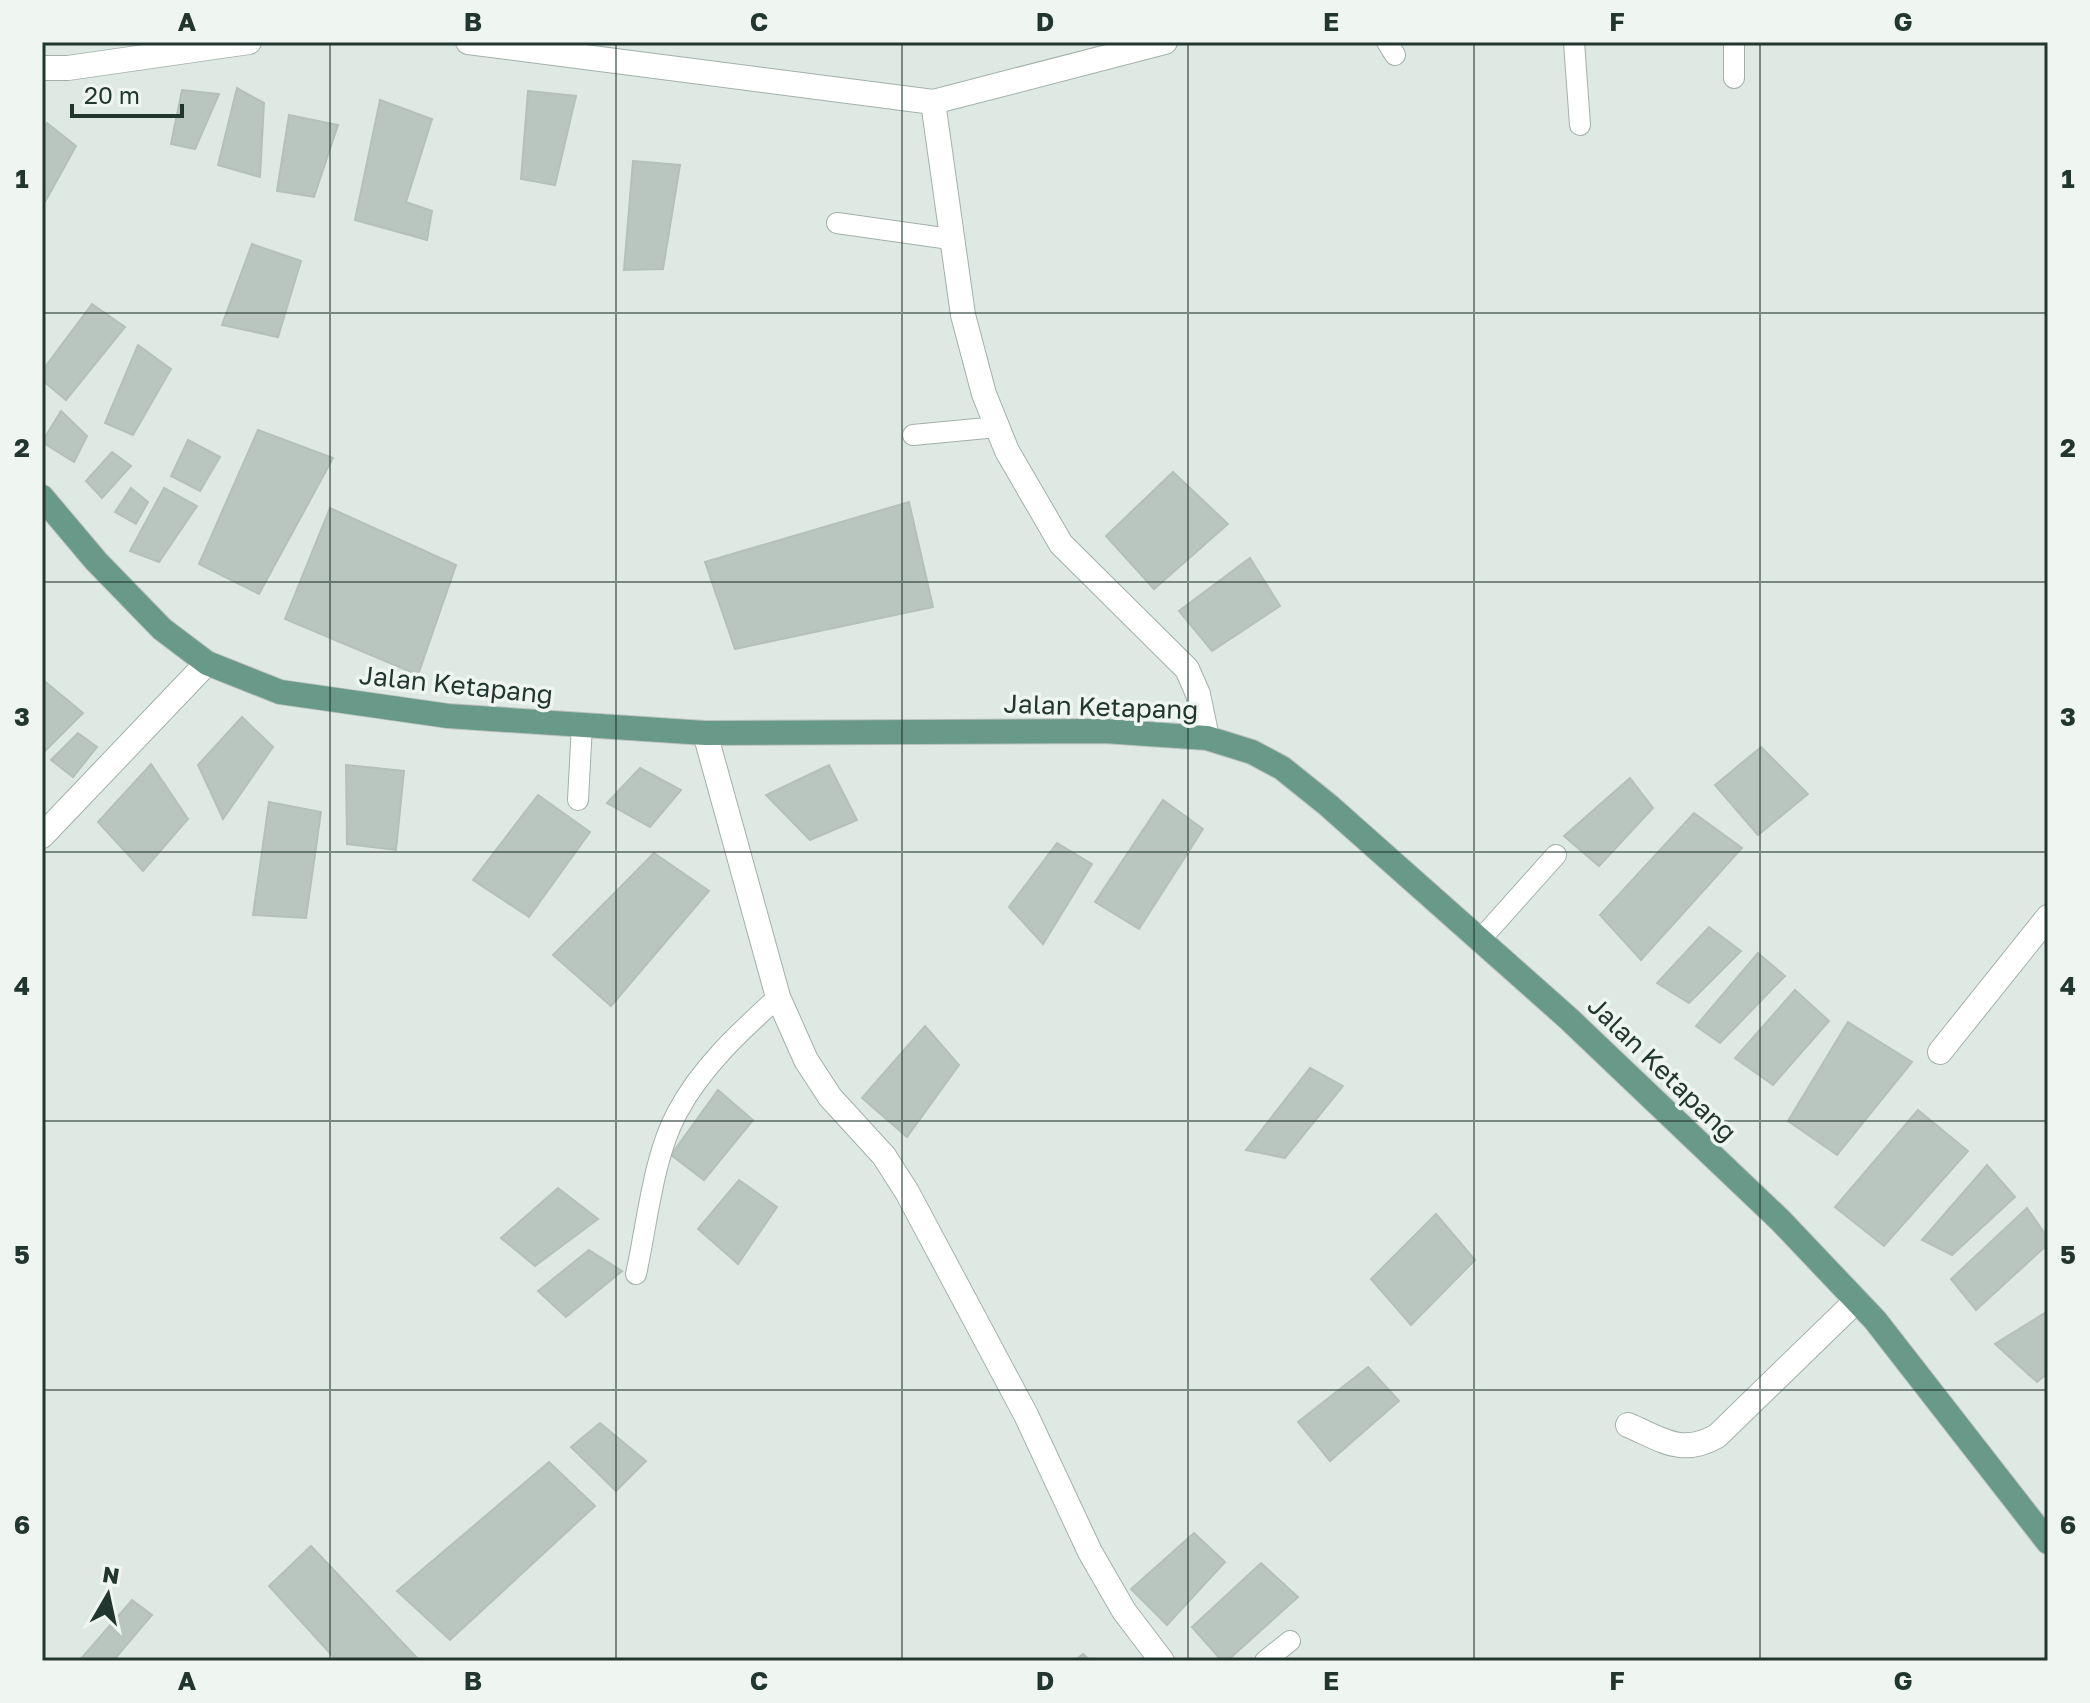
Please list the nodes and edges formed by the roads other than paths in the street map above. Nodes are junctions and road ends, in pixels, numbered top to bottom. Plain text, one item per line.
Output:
1 (249, 42) edge
2 (468, 42) edge
3 (1165, 42) edge
4 (1574, 42) edge
5 (1734, 42) edge
6 (148, 50) edge
7 (42, 68) edge
8 (1734, 78) dead end
9 (933, 102) junction
10 (1580, 125) dead end
11 (837, 223) dead end
12 (950, 239) junction
13 (997, 427) junction
14 (913, 435) dead end
15 (42, 497) edge
16 (207, 663) junction
17 (582, 725) junction
18 (705, 733) junction
19 (1207, 738) junction
20 (578, 800) dead end
21 (42, 836) edge
22 (1556, 855) dead end
23 (2048, 917) edge
24 (1480, 940) junction
25 (778, 997) junction
26 (1940, 1052) dead end
27 (636, 1274) dead end
28 (1856, 1301) junction
29 (1628, 1425) dead end
30 (2048, 1542) edge
31 (1290, 1641) dead end
32 (1162, 1661) edge
33 (1265, 1661) edge

1 - 6 street
2 - 9 street
3 - 9 street
4 - 10 lane
5 - 8 lane
6 - 7 street
9 - 12 street
11 - 12 lane
12 - 13 street
13 - 14 lane
13 - 19 street
15 - 16 main road, Jalan Ketapang
16 - 17 main road, Jalan Ketapang
16 - 21 street
17 - 18 main road, Jalan Ketapang
17 - 20 lane
18 - 19 main road, Jalan Ketapang
18 - 25 street
19 - 24 main road, Jalan Ketapang
22 - 24 lane
23 - 26 street
24 - 28 main road, Jalan Ketapang
25 - 27 lane
25 - 32 street
28 - 29 street
28 - 30 main road, Jalan Ketapang
31 - 33 lane

